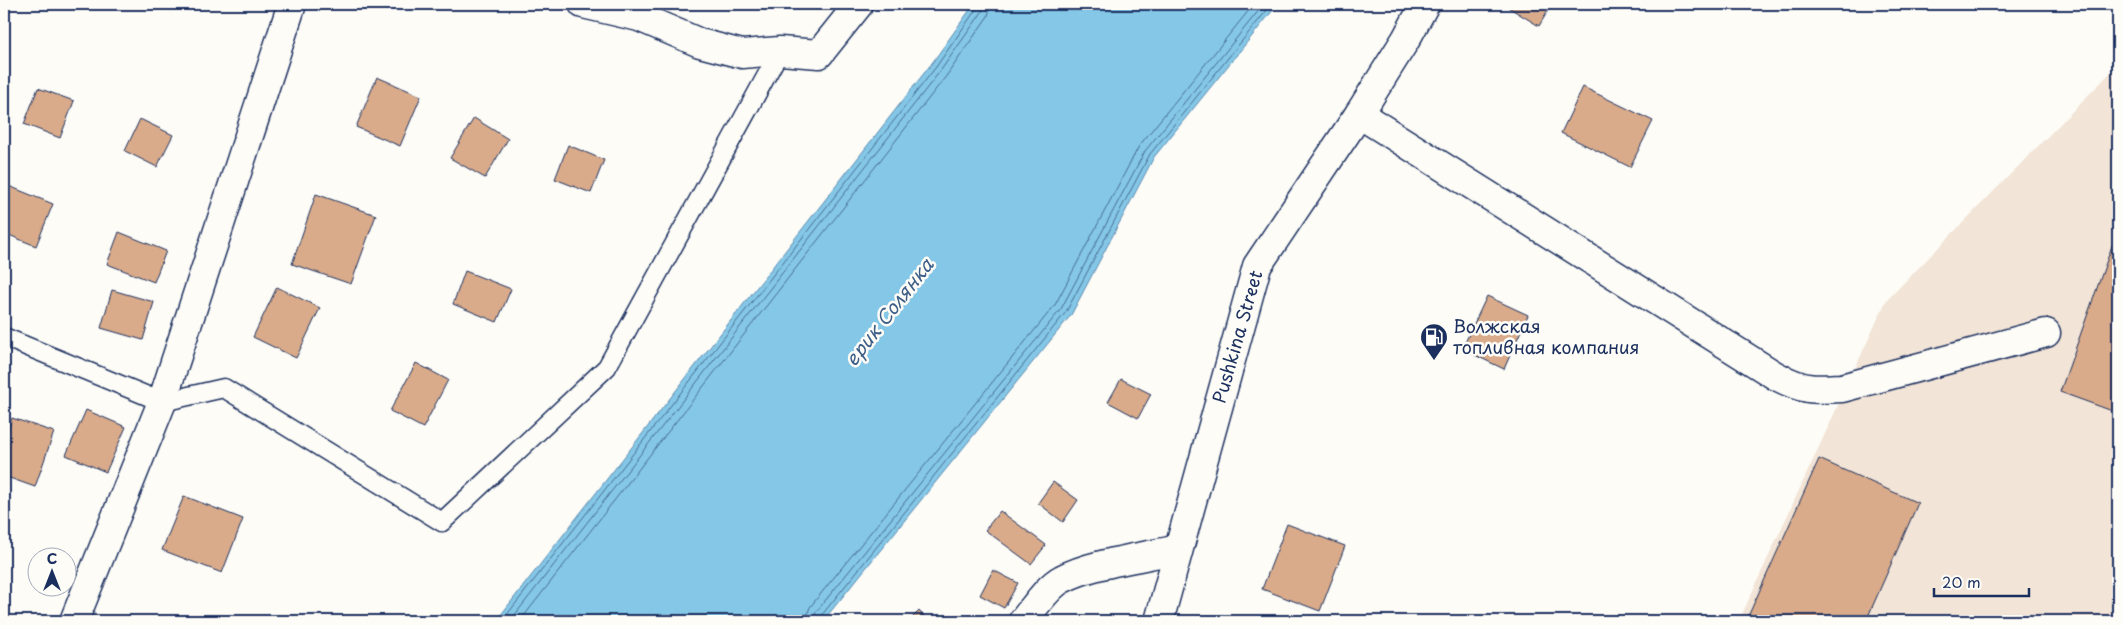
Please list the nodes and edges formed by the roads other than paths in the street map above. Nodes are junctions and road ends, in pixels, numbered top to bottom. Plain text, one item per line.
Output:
1 (292, 4) edge
2 (582, 4) edge
3 (859, 4) edge
4 (1424, 4) edge
5 (780, 51) junction
6 (1359, 114) junction
7 (2046, 333) dead end
8 (4, 337) edge
9 (162, 402) junction
10 (1178, 549) junction
11 (74, 621) edge
12 (1023, 621) edge
13 (1158, 621) edge

1 - 9 street
2 - 5 street
3 - 5 street
4 - 6 street, Pushkina Street
5 - 9 lane
6 - 7 street
6 - 10 street, Pushkina Street
8 - 9 lane
9 - 11 street
10 - 12 street
10 - 13 street, Pushkina Street

